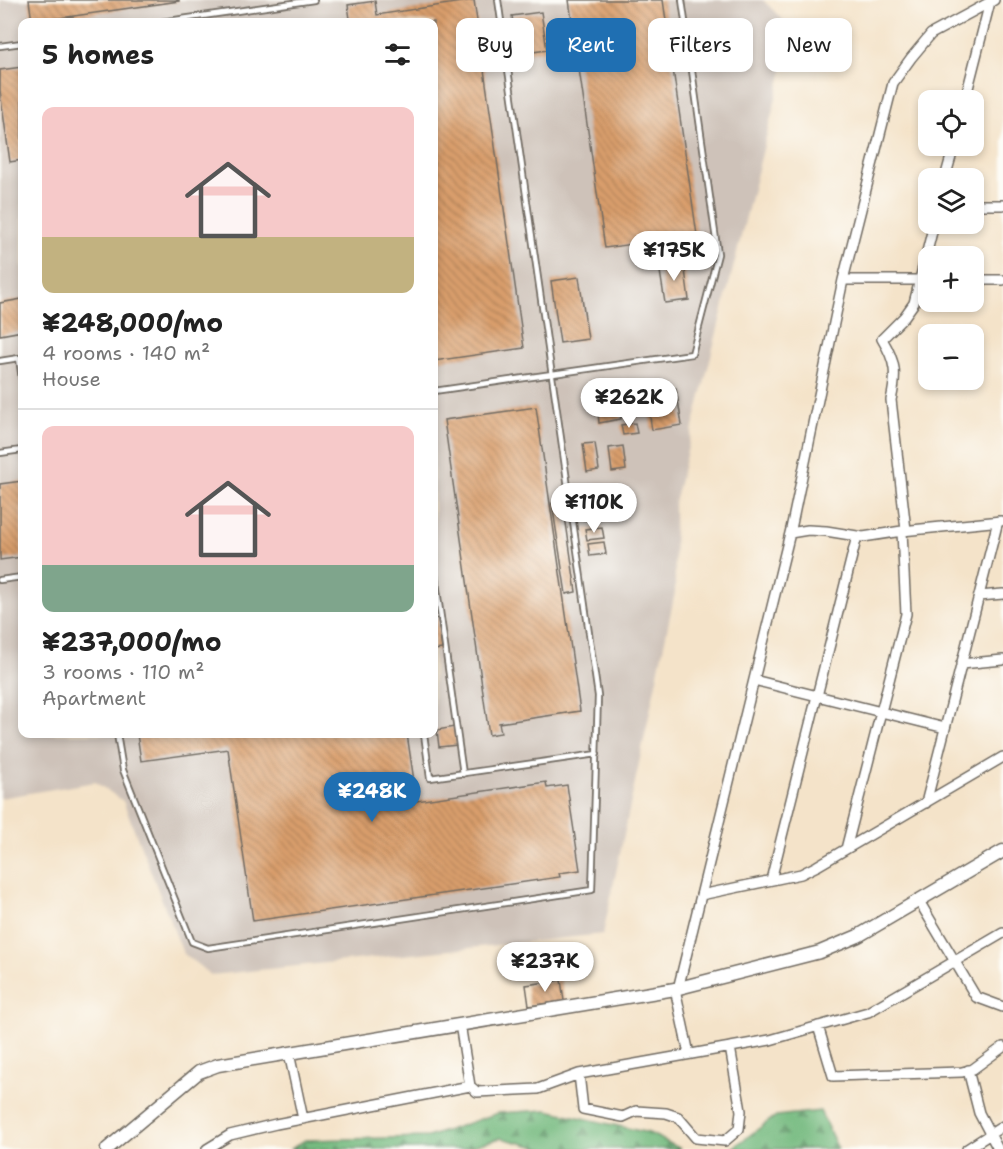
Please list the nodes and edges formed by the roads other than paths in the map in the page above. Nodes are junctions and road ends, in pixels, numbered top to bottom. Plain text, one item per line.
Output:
1 (314, 0) edge
2 (498, 0) edge
3 (682, 0) edge
4 (992, 1) edge
5 (189, 18) edge
6 (18, 44) edge
7 (0, 46) edge
8 (968, 90) edge
9 (984, 205) edge
10 (1003, 205) edge
11 (843, 279) junction
12 (918, 280) edge
13 (984, 280) edge
14 (1003, 280) edge
15 (918, 294) edge
16 (18, 358) edge
17 (0, 361) edge
18 (552, 374) junction
19 (438, 390) edge
20 (18, 451) edge
21 (0, 453) edge
22 (1000, 521) edge
23 (904, 531) junction
24 (790, 533) junction
25 (857, 536) junction
26 (18, 578) edge
27 (0, 580) edge
28 (1003, 594) edge
29 (438, 596) edge
30 (979, 596) junction
31 (1003, 660) edge
32 (961, 664) junction
33 (754, 680) junction
34 (817, 696) junction
35 (881, 712) junction
36 (945, 728) junction
37 (118, 738) edge
38 (425, 738) edge
39 (597, 754) junction
40 (1003, 757) edge
41 (463, 774) junction
42 (926, 803) junction
43 (846, 849) junction
44 (1003, 851) edge
45 (771, 880) junction
46 (701, 896) junction
47 (919, 900) junction
48 (1003, 933) edge
49 (954, 961) junction
50 (676, 989) junction
51 (1003, 1007) edge
52 (460, 1024) junction
53 (818, 1026) junction
54 (730, 1047) junction
55 (1003, 1047) edge
56 (289, 1053) junction
57 (689, 1054) junction
58 (968, 1070) junction
59 (579, 1074) junction
60 (470, 1086) junction
61 (303, 1119) junction
62 (1003, 1126) edge
63 (992, 1134) junction
64 (107, 1149) edge
65 (207, 1149) edge
66 (967, 1149) edge
67 (998, 1149) edge

1 - 5 lane
2 - 18 lane
3 - 18 lane
4 - 8 street
4 - 11 street
6 - 7 lane
9 - 10 street
11 - 12 street
11 - 24 street
13 - 14 street
15 - 23 street
16 - 17 lane
18 - 19 lane
18 - 39 lane
20 - 21 lane
22 - 23 street
22 - 30 street
23 - 25 street
23 - 35 street
24 - 25 street
24 - 33 street
25 - 34 street
26 - 27 lane
28 - 30 street
29 - 41 lane
30 - 32 street
31 - 32 street
32 - 36 street
33 - 34 street
33 - 46 street
34 - 35 street
34 - 45 street
35 - 36 street
35 - 43 street
36 - 42 street
37 - 39 lane
38 - 41 lane
39 - 41 lane
40 - 42 street
42 - 43 street
43 - 45 street
44 - 47 street
45 - 46 street
46 - 50 street
47 - 49 street
47 - 50 street
48 - 49 street
49 - 51 street
49 - 53 street
50 - 52 street
50 - 57 street
52 - 56 street
52 - 60 street
53 - 54 street
53 - 58 street
54 - 57 street
54 - 59 street
55 - 58 street
56 - 61 street
56 - 64 street
57 - 59 street
58 - 63 street
59 - 60 street
60 - 61 street
61 - 65 street
62 - 63 street
63 - 66 street
63 - 67 street

